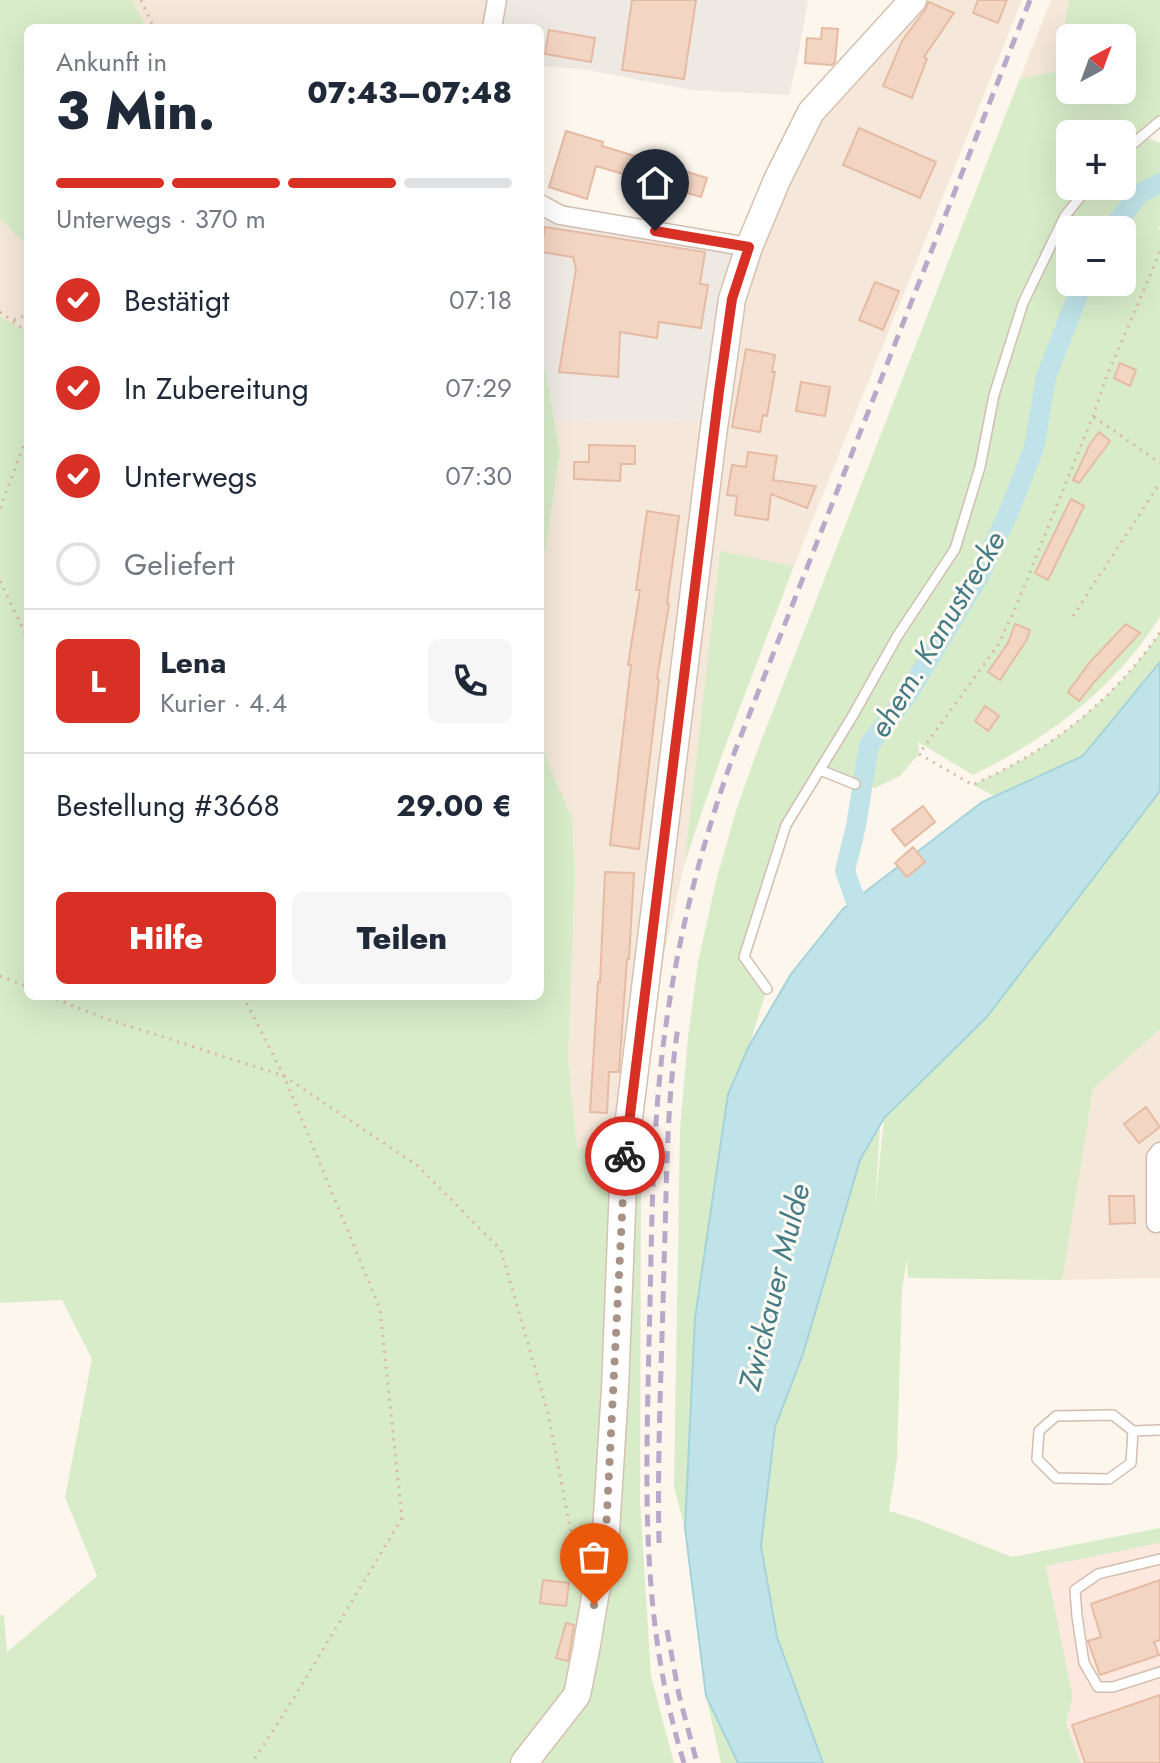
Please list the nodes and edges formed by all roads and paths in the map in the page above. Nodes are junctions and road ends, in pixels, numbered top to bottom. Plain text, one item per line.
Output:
1 (141, 0) edge
2 (497, 0) edge
3 (913, 0) edge
4 (152, 24) edge
5 (493, 24) edge
6 (1160, 121) edge
7 (1136, 141) edge
8 (1078, 200) edge
9 (544, 206) edge
10 (749, 247) junction
11 (1160, 254) edge
12 (0, 312) edge
13 (24, 316) edge
14 (14, 320) junction
15 (24, 329) edge
16 (1093, 416) junction
17 (24, 445) edge
18 (1160, 463) edge
19 (1160, 483) edge
20 (0, 508) edge
21 (0, 581) edge
22 (1073, 616) dead end
23 (24, 631) edge
24 (1160, 632) edge
25 (820, 770) junction
26 (855, 784) dead end
27 (0, 976) edge
28 (24, 985) edge
29 (767, 989) dead end
30 (59, 1000) edge
31 (245, 1000) edge
32 (284, 1076) junction
33 (1160, 1152) edge
34 (1156, 1223) dead end
35 (1160, 1430) edge
36 (1133, 1431) junction
37 (1160, 1559) edge
38 (598, 1582) junction
39 (1160, 1672) edge
40 (252, 1763) edge
41 (524, 1763) edge

1 - 4 path
2 - 5 street
3 - 10 street
6 - 7 lane
8 - 25 lane
9 - 10 street
10 - 38 street
11 - 16 path
12 - 14 path
13 - 14 path
14 - 15 path
16 - 18 path
16 - 24 path
17 - 20 path
19 - 22 path
21 - 23 path
25 - 26 lane
25 - 29 lane
27 - 28 path
30 - 32 path
31 - 32 path
32 - 38 path
32 - 40 path
33 - 34 street
35 - 36 lane
36 - 36 lane
37 - 39 lane
38 - 41 street

